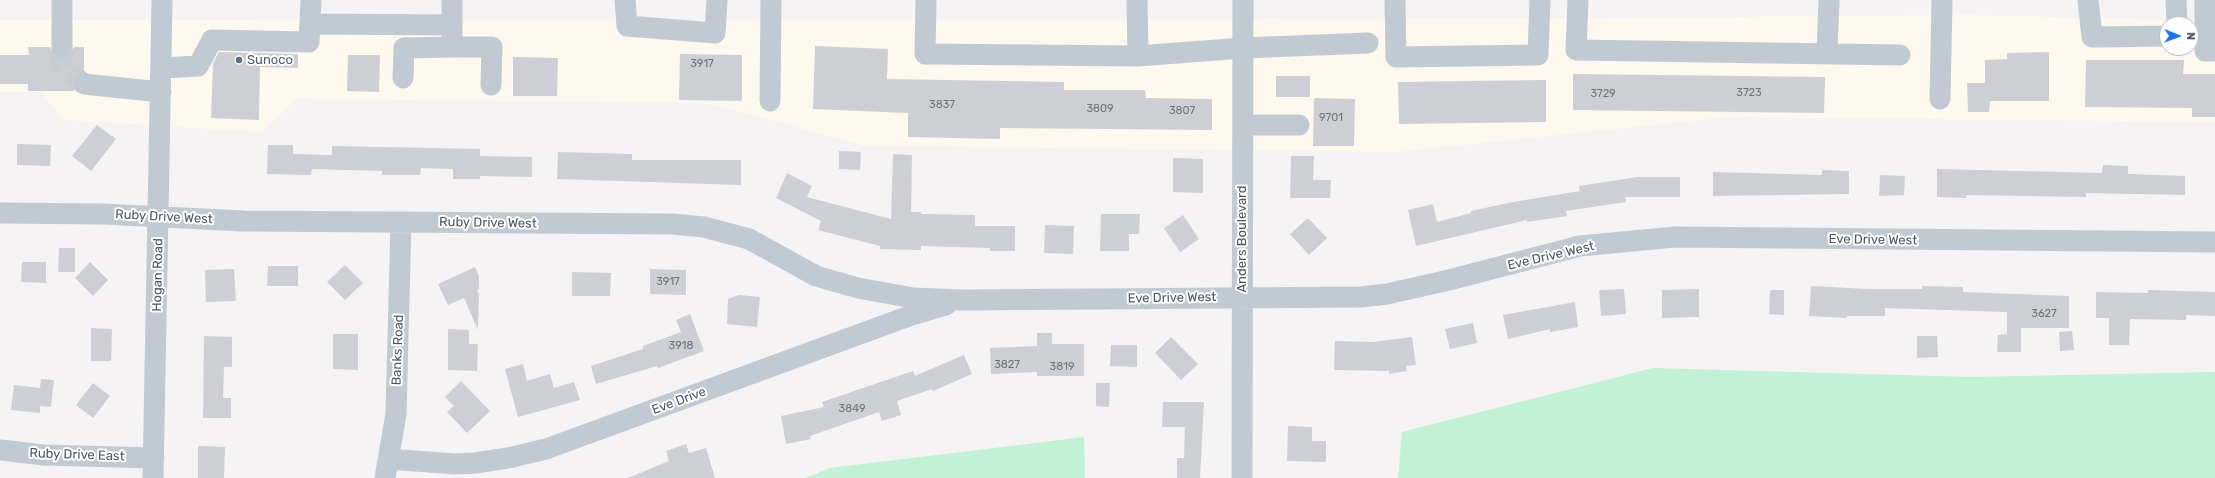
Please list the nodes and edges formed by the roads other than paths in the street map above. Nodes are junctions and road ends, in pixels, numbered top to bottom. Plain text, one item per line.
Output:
1 (62, 0) edge
2 (162, 0) edge
3 (311, 0) edge
4 (452, 0) edge
5 (625, 0) edge
6 (717, 0) edge
7 (771, 0) edge
8 (926, 0) edge
9 (1137, 0) edge
10 (1244, 0) edge
11 (1395, 0) edge
12 (1540, 0) edge
13 (1578, 0) edge
14 (1828, 0) edge
15 (1942, 0) edge
16 (2088, 0) edge
17 (2176, 0) edge
18 (2205, 0) edge
19 (2177, 16) edge
20 (310, 24) junction
21 (452, 25) junction
22 (2159, 36) edge
23 (1368, 42) dead end
24 (62, 47) tunnel mouth
25 (452, 47) junction
26 (1243, 48) junction
27 (2215, 51) edge
28 (1827, 54) junction
29 (1900, 55) dead end
30 (1138, 56) junction
31 (162, 68) junction
32 (403, 78) dead end
33 (84, 84) tunnel mouth
34 (491, 85) dead end
35 (161, 92) junction
36 (1940, 99) dead end
37 (770, 101) dead end
38 (1243, 125) junction
39 (1299, 125) dead end
40 (0, 213) edge
41 (160, 218) junction
42 (401, 222) junction
43 (2215, 242) edge
44 (1242, 298) junction
45 (962, 300) junction
46 (0, 450) edge
47 (154, 468) edge
48 (387, 468) edge
49 (1242, 478) edge

1 - 24 street
2 - 31 street, Hogan Road
3 - 20 street
4 - 21 street
5 - 6 street
7 - 37 street
8 - 30 street
9 - 30 street
10 - 26 street, Anders Boulevard
11 - 12 street
13 - 28 street
14 - 28 street
15 - 36 street
16 - 22 street
17 - 19 street
18 - 27 street
20 - 21 street
20 - 31 street
21 - 25 street
23 - 26 street
25 - 32 street
25 - 34 street
26 - 30 street
26 - 38 street, Anders Boulevard
28 - 29 street
31 - 35 street, Hogan Road
33 - 35 street
35 - 41 street, Hogan Road
38 - 39 street
38 - 44 street, Anders Boulevard
40 - 41 street, Ruby Drive West
41 - 42 street, Ruby Drive West
41 - 47 street, Hogan Road
42 - 45 street, Ruby Drive West
42 - 48 street, Banks Road
43 - 44 street, Eve Drive West
44 - 45 street, Eve Drive West
44 - 49 street, Anders Boulevard
45 - 48 street, Eve Drive
46 - 47 street, Ruby Drive East

